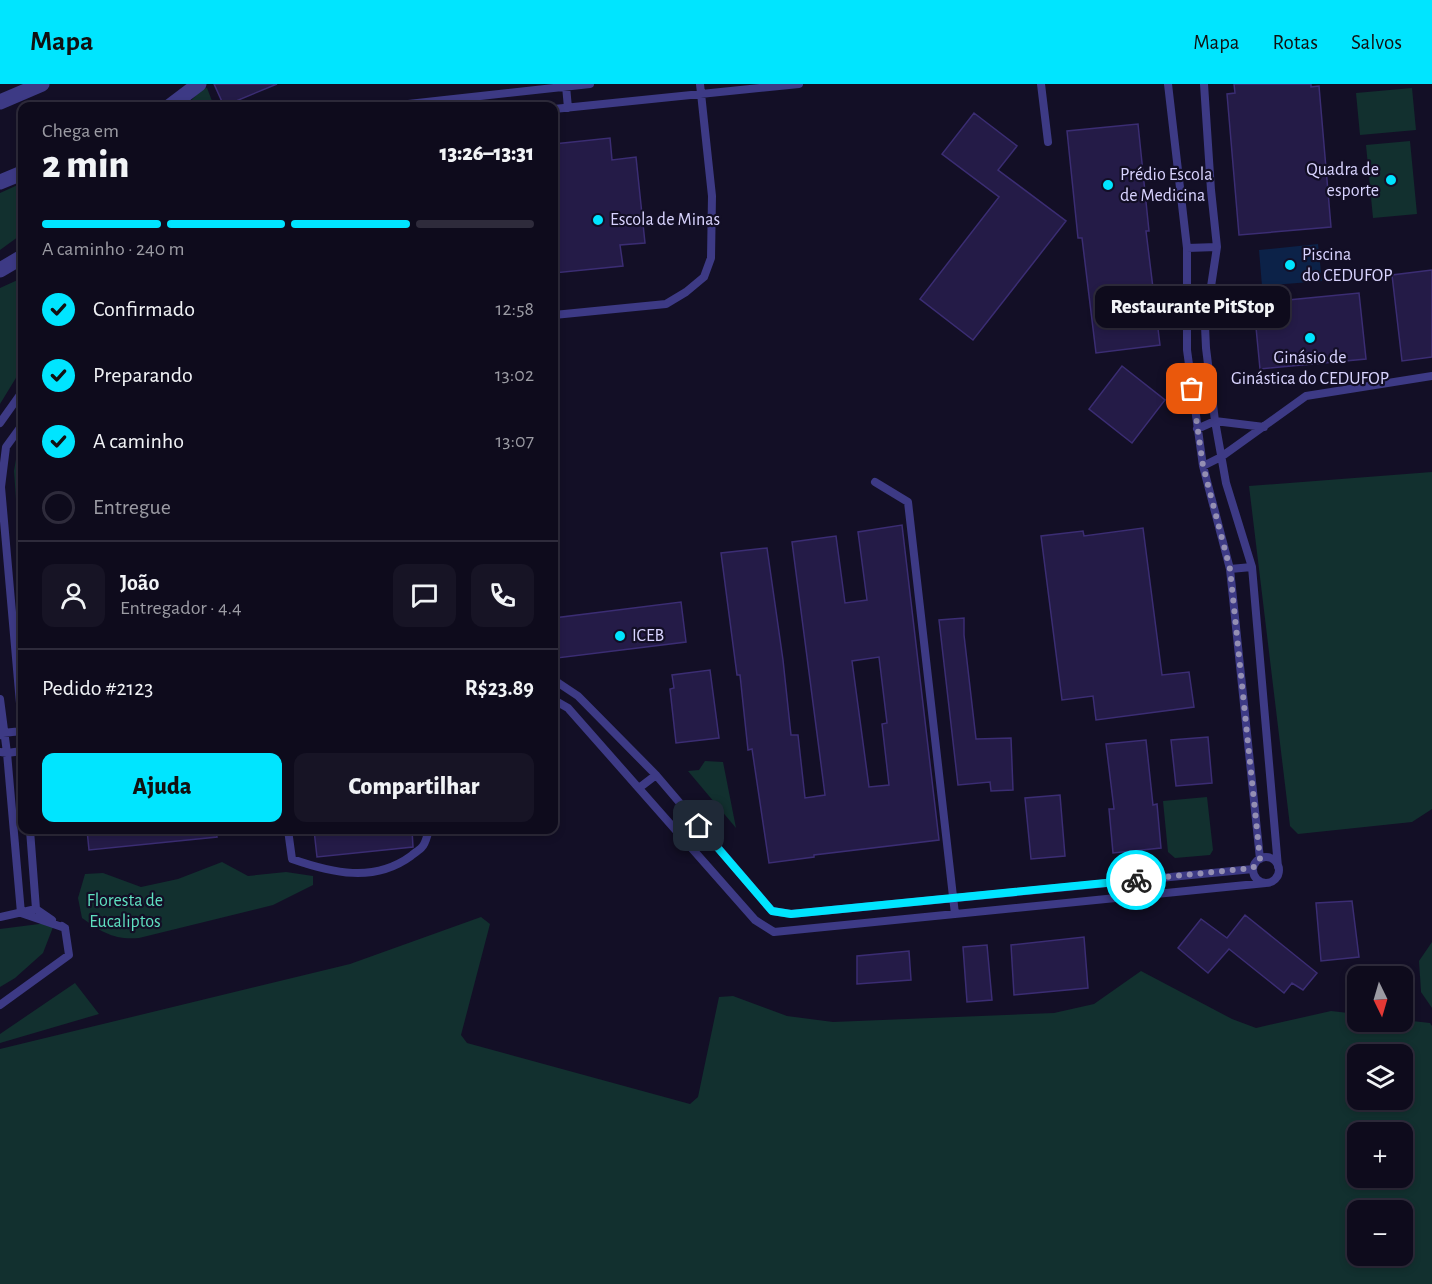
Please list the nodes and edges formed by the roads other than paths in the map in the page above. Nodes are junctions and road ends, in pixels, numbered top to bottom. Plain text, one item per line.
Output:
1 (42, 84) edge
2 (199, 84) edge
3 (590, 84) edge
4 (700, 84) edge
5 (800, 84) edge
6 (1041, 84) edge
7 (1168, 84) edge
8 (1204, 84) edge
9 (566, 86) junction
10 (701, 94) junction
11 (0, 102) edge
12 (175, 102) edge
13 (437, 102) edge
14 (568, 108) junction
15 (558, 109) edge
16 (1048, 142) dead end
17 (18, 174) edge
18 (0, 182) edge
19 (1217, 247) junction
20 (1187, 248) junction
21 (18, 259) edge
22 (0, 270) edge
23 (558, 315) edge
24 (1432, 376) edge
25 (18, 398) edge
26 (1215, 421) junction
27 (0, 423) edge
28 (1264, 427) junction
29 (1197, 429) junction
30 (18, 430) edge
31 (1221, 458) junction
32 (1203, 466) junction
33 (875, 482) dead end
34 (1252, 567) junction
35 (1230, 569) junction
36 (18, 680) edge
37 (558, 683) edge
38 (0, 699) edge
39 (558, 702) edge
40 (18, 732) edge
41 (2, 734) edge
42 (4, 753) edge
43 (656, 775) junction
44 (639, 788) junction
45 (30, 834) edge
46 (289, 834) edge
47 (428, 834) edge
48 (1260, 859) junction
49 (1278, 867) junction
50 (1253, 868) junction
51 (1266, 883) junction
52 (953, 897) junction
53 (36, 909) junction
54 (21, 913) junction
55 (956, 914) junction
56 (0, 918) edge
57 (65, 928) junction
58 (0, 1005) edge

1 - 11 street
2 - 12 street
3 - 9 lane
4 - 10 lane
5 - 10 lane
6 - 16 lane
7 - 20 lane
8 - 19 lane
9 - 13 lane
9 - 14 lane
10 - 14 lane
10 - 23 lane
14 - 15 lane
17 - 18 street
19 - 20 lane
19 - 26 lane
20 - 29 lane
21 - 22 street
24 - 28 lane
25 - 27 lane
26 - 28 lane
26 - 29 lane
26 - 31 lane
28 - 31 lane
29 - 32 lane
30 - 36 lane
31 - 32 lane
31 - 34 lane
32 - 35 lane
33 - 52 lane
34 - 35 lane
34 - 49 lane
35 - 48 lane
37 - 43 lane
38 - 41 lane
39 - 44 lane
40 - 41 lane
41 - 42 lane
42 - 54 lane
43 - 44 lane
43 - 52 lane
44 - 55 lane
45 - 53 lane
46 - 47 lane
48 - 49 lane
48 - 50 lane
49 - 51 lane
50 - 51 lane
50 - 52 lane
51 - 55 lane
52 - 55 lane
53 - 54 lane
53 - 57 lane
54 - 56 lane
54 - 57 lane
57 - 58 lane

